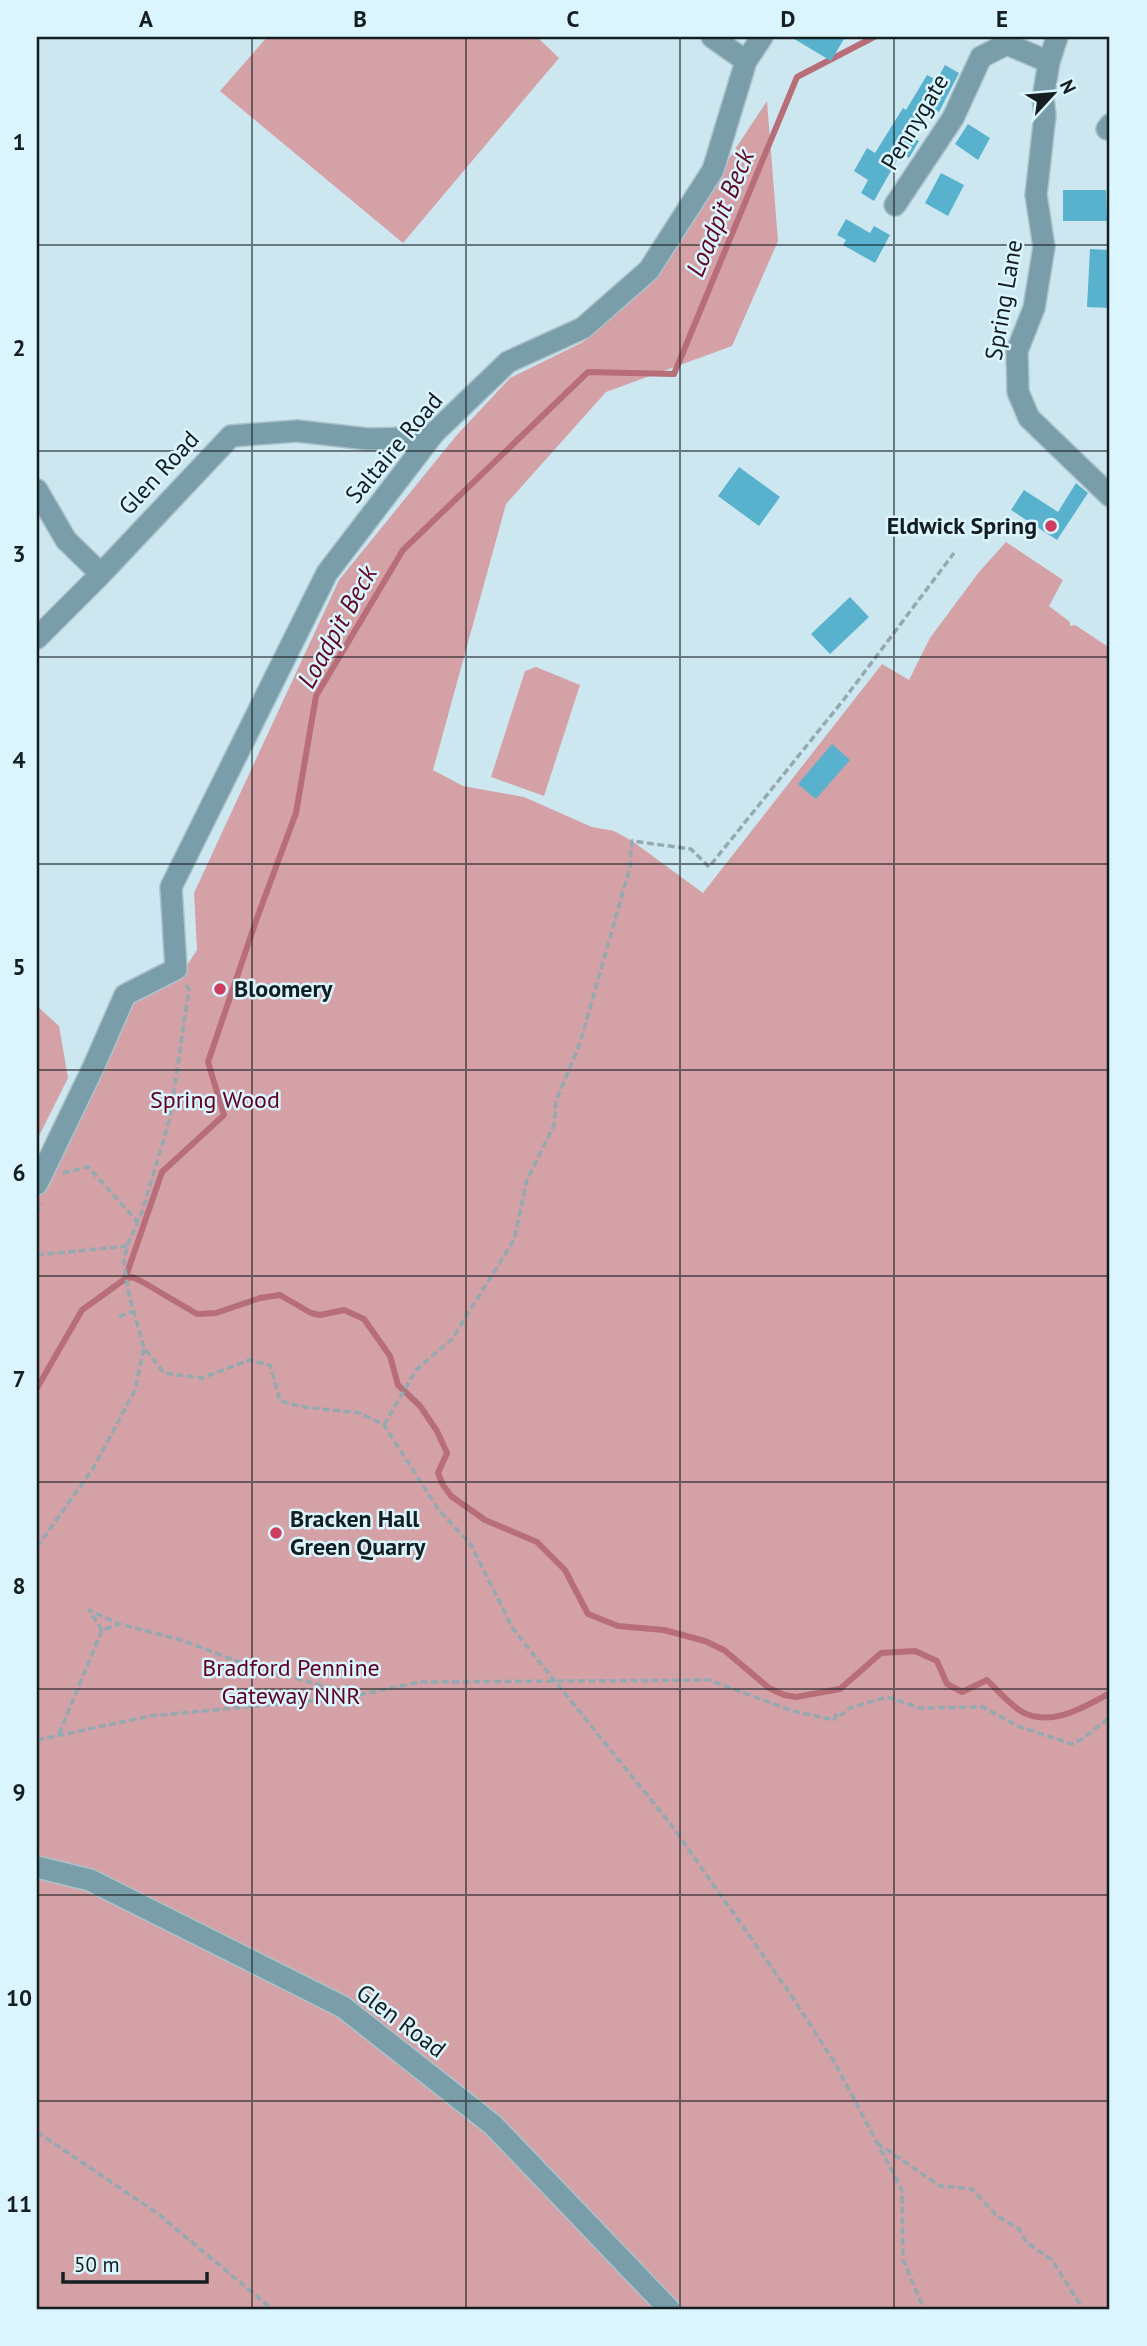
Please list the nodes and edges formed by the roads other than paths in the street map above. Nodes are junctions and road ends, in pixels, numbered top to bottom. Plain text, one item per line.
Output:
1 (712, 37) edge
2 (762, 37) edge
3 (1057, 37) edge
4 (747, 61) junction
5 (1049, 62) junction
6 (895, 205) dead end
7 (434, 433) junction
8 (37, 490) edge
9 (1110, 496) edge
10 (102, 574) junction
11 (37, 638) edge
12 (37, 1184) edge
13 (37, 1867) edge
14 (669, 2309) edge

1 - 4 street
2 - 4 street, Saltaire Road
3 - 5 street, Spring Lane
4 - 7 street, Saltaire Road
5 - 6 street, Pennygate
5 - 9 street, Spring Lane
7 - 10 street, Glen Road
7 - 12 street, Saltaire Road
8 - 10 street
10 - 11 street, Glen Road
13 - 14 street, Glen Road

